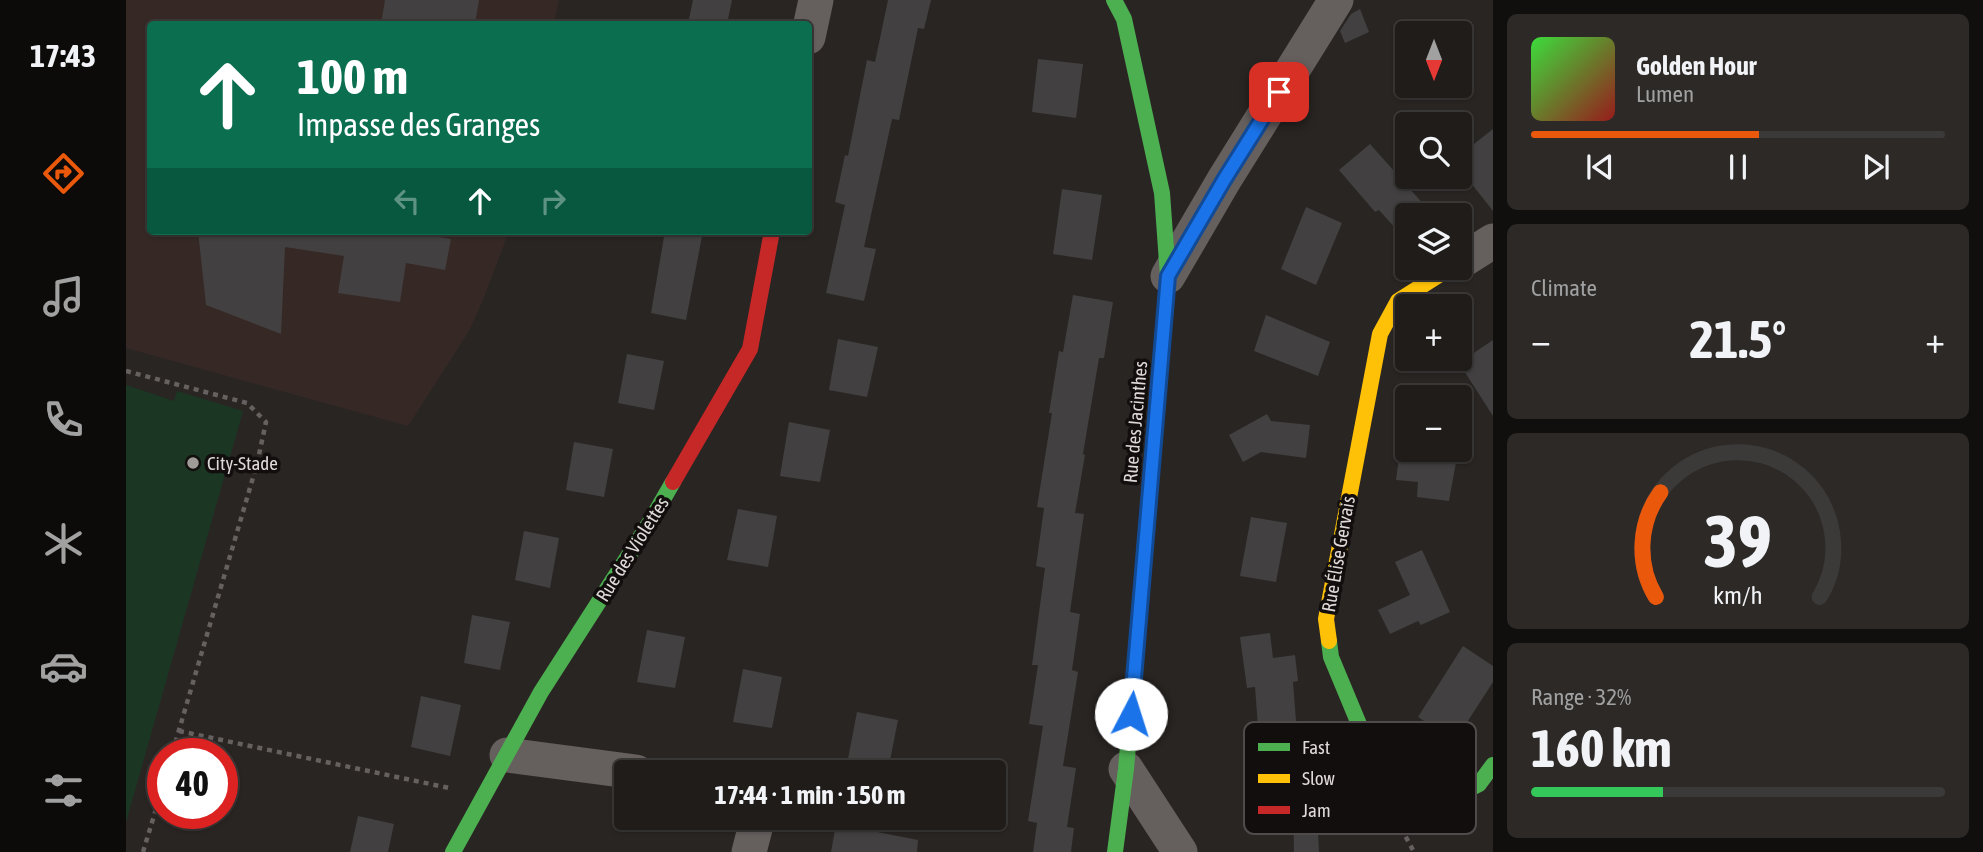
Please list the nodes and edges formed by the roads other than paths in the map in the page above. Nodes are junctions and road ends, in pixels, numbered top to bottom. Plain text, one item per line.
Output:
1 (816, 0) edge
2 (1114, 0) edge
3 (1336, 0) edge
4 (811, 21) edge
5 (771, 235) edge
6 (1493, 241) edge
7 (1472, 254) edge
8 (1168, 276) junction
9 (1431, 280) edge
10 (1358, 722) edge
11 (507, 755) junction
12 (1493, 765) edge
13 (614, 769) edge
14 (1126, 769) junction
15 (1476, 786) edge
16 (755, 830) edge
17 (453, 852) edge
18 (749, 852) edge
19 (1115, 852) edge
20 (1180, 852) edge

1 - 4 street
2 - 8 street, Rue des Jacinthes
3 - 8 street
5 - 11 street, Rue des Violettes
6 - 7 street
8 - 14 street, Rue des Jacinthes
9 - 10 street, Rue Élise Gervais
11 - 13 street
11 - 17 street, Rue des Violettes
12 - 15 street, Rue Élise Gervais
14 - 19 street, Rue des Jacinthes
14 - 20 street
16 - 18 street

